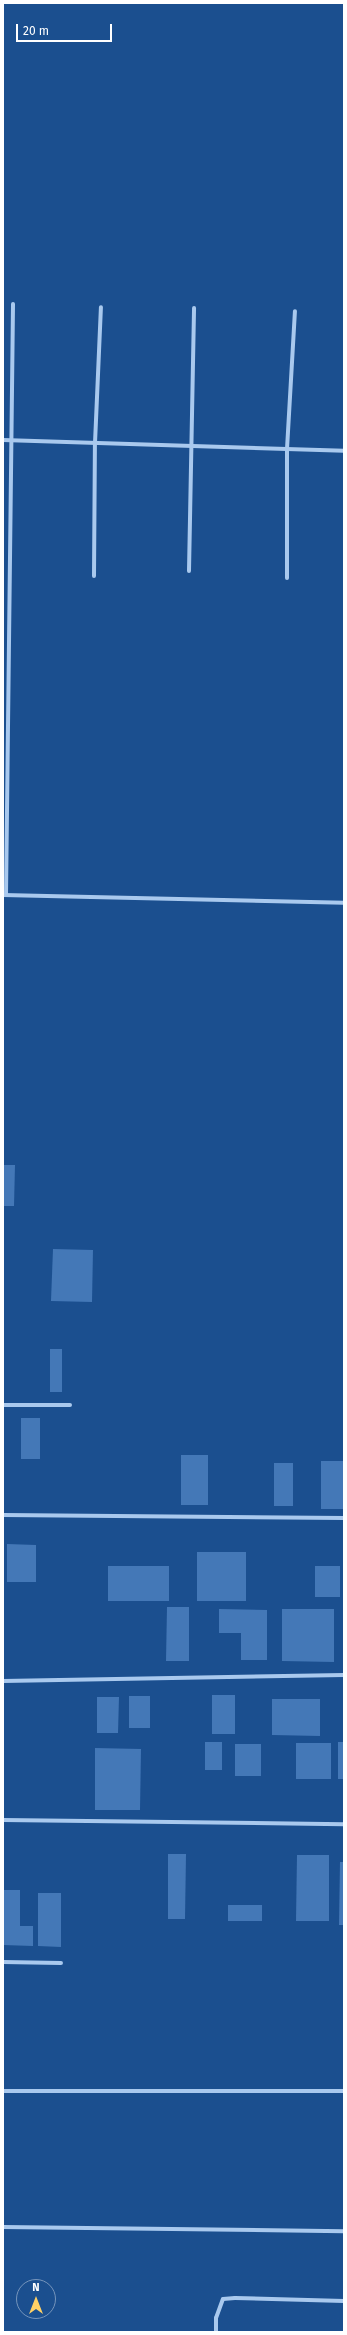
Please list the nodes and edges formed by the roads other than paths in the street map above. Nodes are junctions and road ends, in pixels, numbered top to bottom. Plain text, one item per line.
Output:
1 (13, 304) dead end
2 (101, 307) dead end
3 (194, 308) dead end
4 (295, 311) dead end
5 (3, 440) edge
6 (13, 440) junction
7 (95, 443) junction
8 (190, 446) junction
9 (287, 449) junction
10 (344, 451) edge
11 (188, 571) dead end
12 (94, 576) dead end
13 (287, 578) dead end
14 (5, 895) edge
15 (344, 903) edge
16 (3, 1405) edge
17 (70, 1405) dead end
18 (3, 1515) edge
19 (344, 1518) edge
20 (344, 1675) edge
21 (3, 1681) edge
22 (3, 1820) edge
23 (344, 1824) edge
24 (3, 1962) edge
25 (61, 1963) dead end
26 (3, 2091) edge
27 (344, 2091) edge
28 (3, 2227) edge
29 (344, 2231) edge
30 (344, 2301) edge
31 (216, 2332) edge

1 - 6 street
2 - 7 street
3 - 8 street
4 - 9 street
5 - 6 street
6 - 7 street
6 - 14 street
7 - 8 street
7 - 12 street
8 - 9 street
8 - 11 street
9 - 10 street
9 - 13 street
14 - 15 street
16 - 17 street
18 - 19 street
20 - 21 street
22 - 23 street
24 - 25 street
26 - 27 street
28 - 29 street
30 - 31 street

